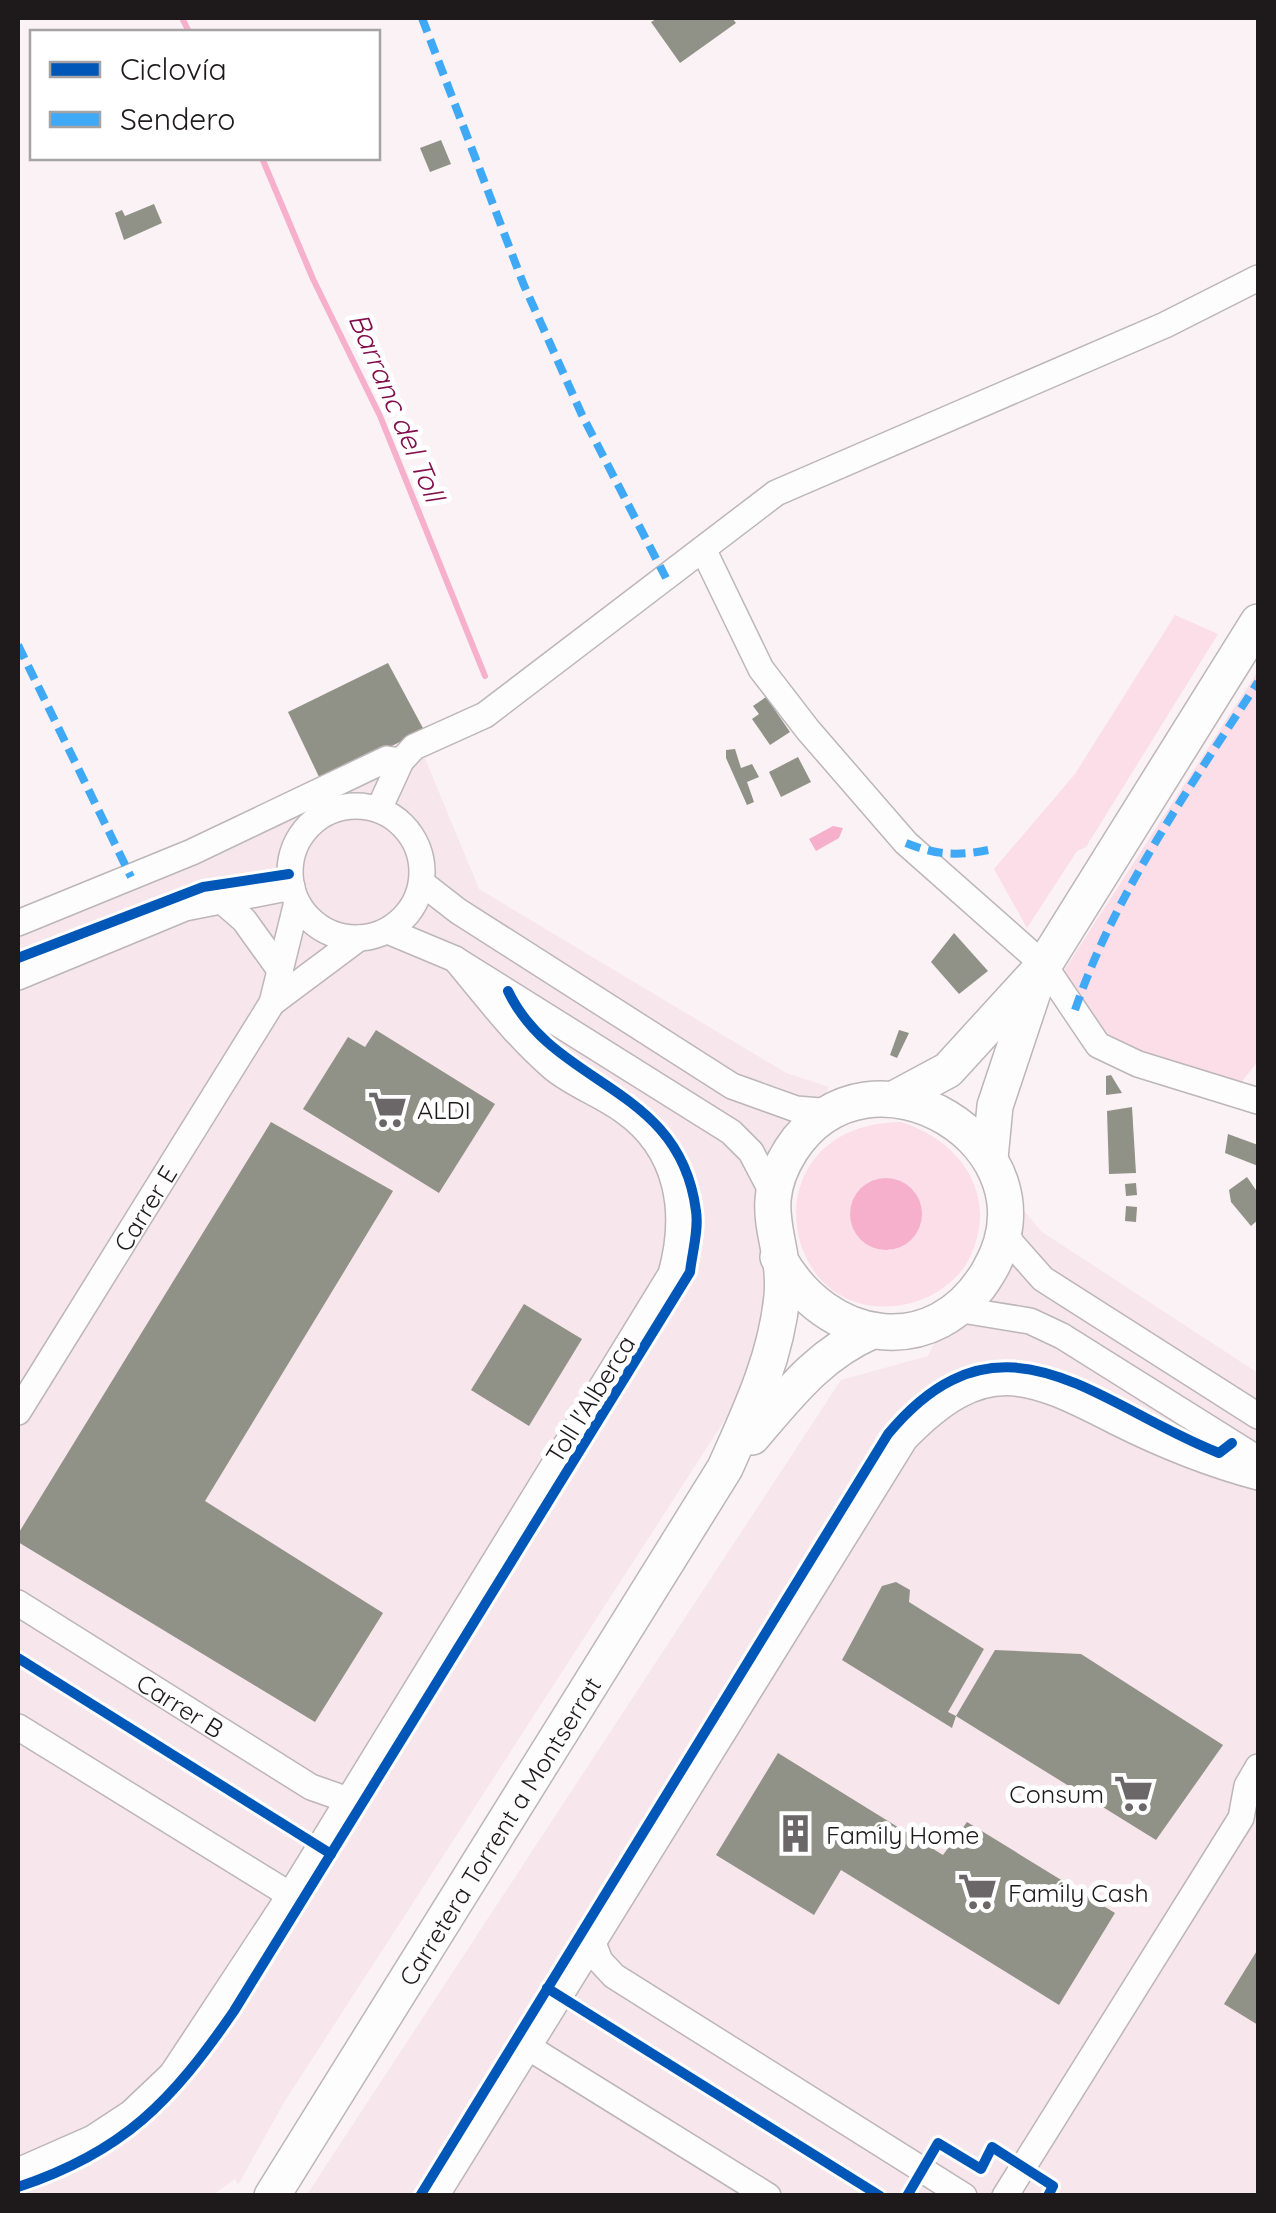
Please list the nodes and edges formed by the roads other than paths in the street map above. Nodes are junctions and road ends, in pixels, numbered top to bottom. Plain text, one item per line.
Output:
1 (1258, 278) edge
2 (703, 549) junction
3 (1258, 622) edge
4 (401, 761) junction
5 (379, 809) junction
6 (422, 883) junction
7 (295, 894) junction
8 (222, 901) junction
9 (18, 923) edge
10 (388, 931) junction
11 (359, 938) junction
12 (455, 959) junction
13 (1044, 964) junction
14 (280, 970) junction
15 (18, 977) edge
16 (272, 1003) junction
17 (894, 1099) junction
18 (1258, 1101) edge
19 (832, 1112) junction
20 (990, 1158) junction
21 (773, 1194) junction
22 (1004, 1228) junction
23 (778, 1257) junction
24 (956, 1309) junction
25 (872, 1330) junction
26 (18, 1412) edge
27 (1258, 1416) edge
28 (1258, 1460) edge
29 (725, 1468) junction
30 (1258, 1477) edge
31 (18, 1603) edge
32 (18, 1728) edge
33 (1258, 1767) edge
34 (348, 1800) junction
35 (1250, 1812) edge
36 (290, 1895) junction
37 (593, 1944) junction
38 (528, 2047) junction
39 (18, 2170) edge
40 (272, 2196) edge
41 (436, 2196) edge
42 (768, 2196) edge
43 (964, 2196) edge
44 (1005, 2196) edge

1 - 2 street
2 - 4 street
2 - 13 street
3 - 13 main road
4 - 5 street
4 - 9 street
5 - 6 street
5 - 7 street
6 - 10 street
6 - 19 street
7 - 8 street
7 - 11 street
7 - 14 street
8 - 14 street
8 - 15 street
10 - 11 street
10 - 12 street
11 - 16 street
12 - 21 street
12 - 34 street
13 - 17 main road
13 - 18 street
13 - 20 main road
14 - 16 street
16 - 26 street, Carrer E
17 - 19 main road
17 - 20 main road
19 - 21 main road
20 - 22 main road
21 - 23 main road
22 - 24 main road
22 - 27 street
23 - 25 main road
23 - 29 main road
24 - 25 main road
24 - 28 street
25 - 29 main road
29 - 40 main road, Carretera Torrent a Montserrat
30 - 37 street
31 - 34 street, Carrer B
32 - 36 street
33 - 35 street
34 - 36 street
35 - 44 street
36 - 39 street
37 - 38 street
37 - 43 street
38 - 41 street
38 - 42 street

